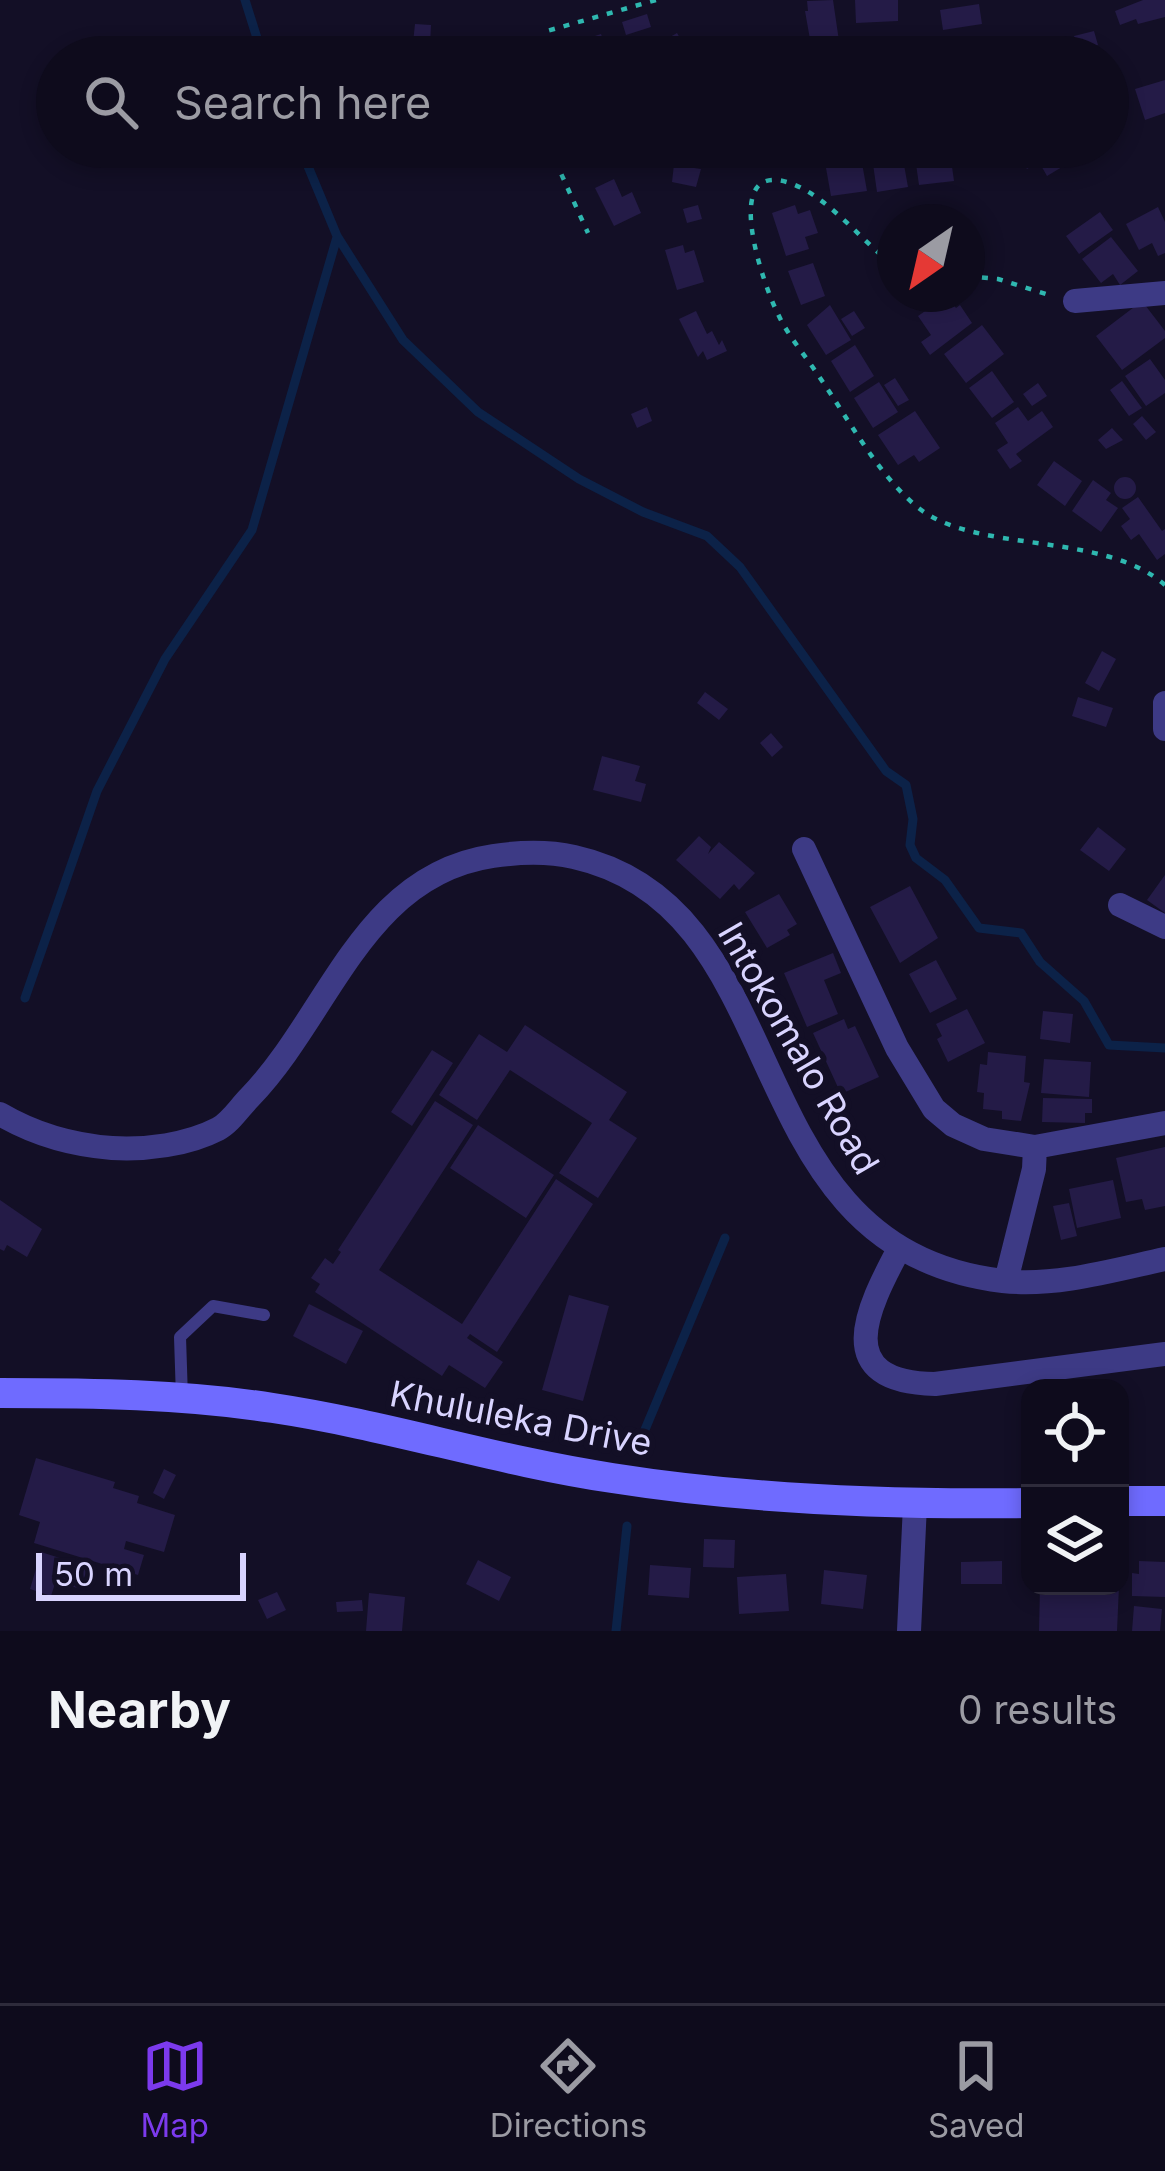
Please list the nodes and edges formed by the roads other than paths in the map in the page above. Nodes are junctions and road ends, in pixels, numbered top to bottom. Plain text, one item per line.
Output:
1 (1165, 293) edge
2 (1076, 302) road end
3 (1165, 703) edge
4 (1165, 729) edge
5 (804, 849) dead end
6 (1120, 905) dead end
7 (1165, 927) edge
8 (0, 1114) edge
9 (1165, 1124) edge
10 (1035, 1147) junction
11 (899, 1249) junction
12 (1165, 1259) edge
13 (1006, 1281) junction
14 (265, 1315) dead end
15 (1165, 1354) edge
16 (0, 1394) edge
17 (182, 1399) junction
18 (1165, 1501) edge
19 (1129, 1502) edge
20 (1021, 1503) edge
21 (915, 1504) junction
22 (909, 1631) edge

1 - 2 street
3 - 4 street
5 - 10 street
6 - 7 street
8 - 11 street, Intokomalo Road
9 - 10 street
10 - 13 street
11 - 13 street, Intokomalo Road
11 - 15 street
12 - 13 street, Intokomalo Road
14 - 17 lane
16 - 17 street, Khululeka Drive
17 - 21 street, Khululeka Drive
18 - 19 street
20 - 21 street, Khululeka Drive
21 - 22 street

